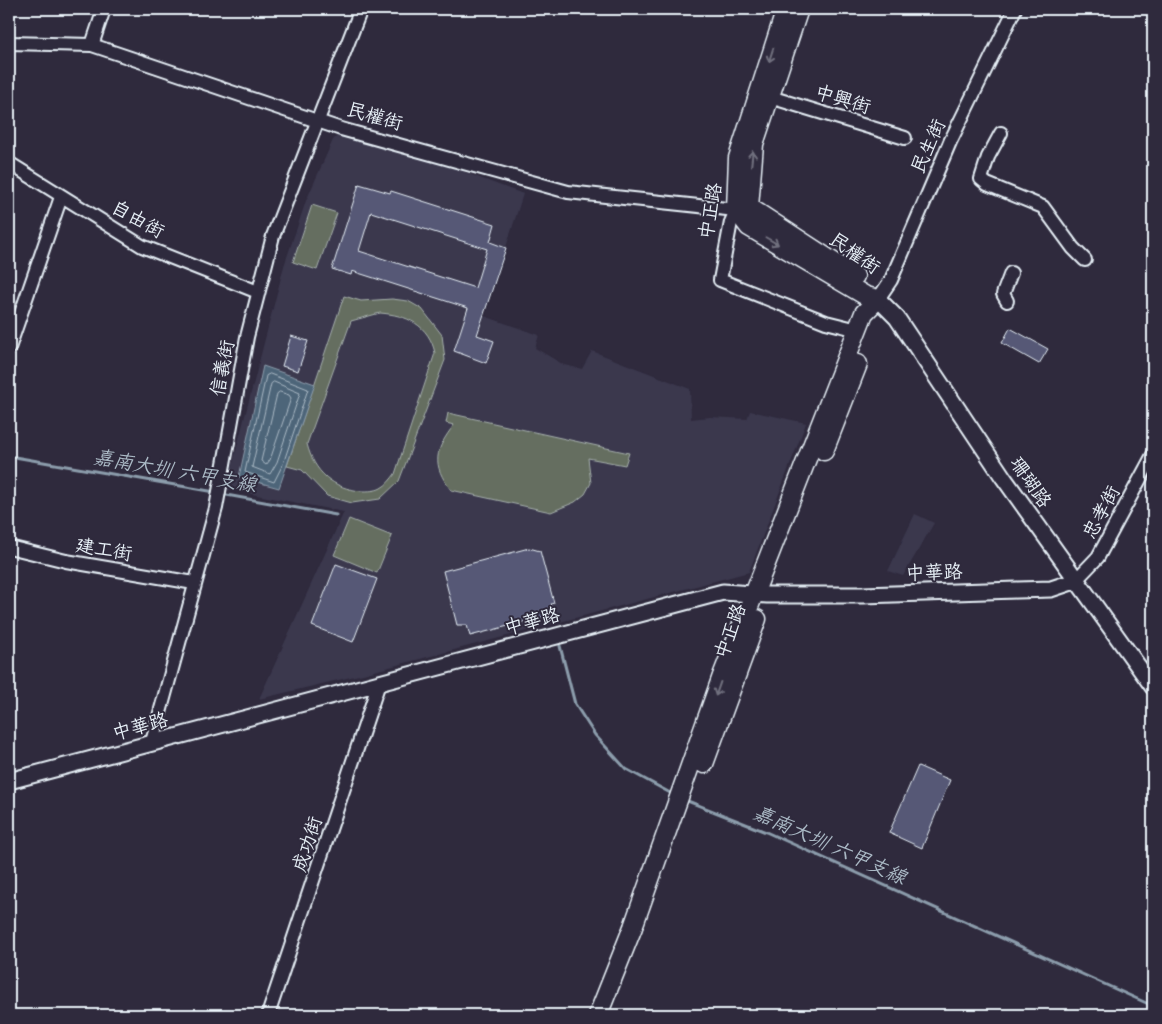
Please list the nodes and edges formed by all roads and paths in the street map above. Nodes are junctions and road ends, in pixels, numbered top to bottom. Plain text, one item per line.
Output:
1 (104, 9) edge
2 (361, 9) edge
3 (786, 9) edge
4 (799, 9) edge
5 (1015, 9) edge
6 (9, 43) edge
7 (92, 45) junction
8 (770, 98) junction
9 (318, 121) junction
10 (1001, 133) dead end
11 (905, 138) dead end
12 (9, 163) edge
13 (61, 197) junction
14 (742, 208) junction
15 (1085, 260) dead end
16 (1011, 273) dead end
17 (258, 292) junction
18 (878, 299) junction
19 (1007, 301) dead end
20 (858, 330) junction
21 (9, 348) edge
22 (1153, 455) edge
23 (9, 547) edge
24 (1076, 581) junction
25 (194, 583) junction
26 (760, 595) junction
27 (379, 683) junction
28 (1153, 687) edge
29 (152, 742) junction
30 (9, 781) edge
31 (268, 1015) edge
32 (598, 1015) edge
33 (612, 1015) edge

1 - 7 street
2 - 9 street, 信義街
3 -> 14 main road, 中正路
4 - 8 main road, 中正路
5 - 18 street, 民生街
6 - 7 street, 民權街
7 - 9 street, 民權街
8 - 11 street, 中興街
14 -> 8 main road, 中正路
9 - 14 street, 民權街
9 - 17 street, 信義街
10 - 15 street
12 - 13 street, 自由街
13 - 17 street, 自由街
13 - 21 street
14 - 18 main road, 民權街
14 - 20 street, 中正路
16 - 19 street
17 - 25 street, 信義街
18 - 20 main road, 中正路
18 - 24 street, 珊瑚路
18 - 26 main road, 中正路
20 - 26 main road, 中正路
22 - 24 street, 忠孝街
23 - 25 street, 建工街
24 - 26 street, 中華路
24 - 28 street, 珊瑚路
25 - 29 street, 信義街
26 - 27 street, 中華路
26 -> 32 main road, 中正路
26 - 33 main road, 中正路
27 - 29 street, 中華路
27 - 31 street, 成功街
29 - 30 street, 中華路

